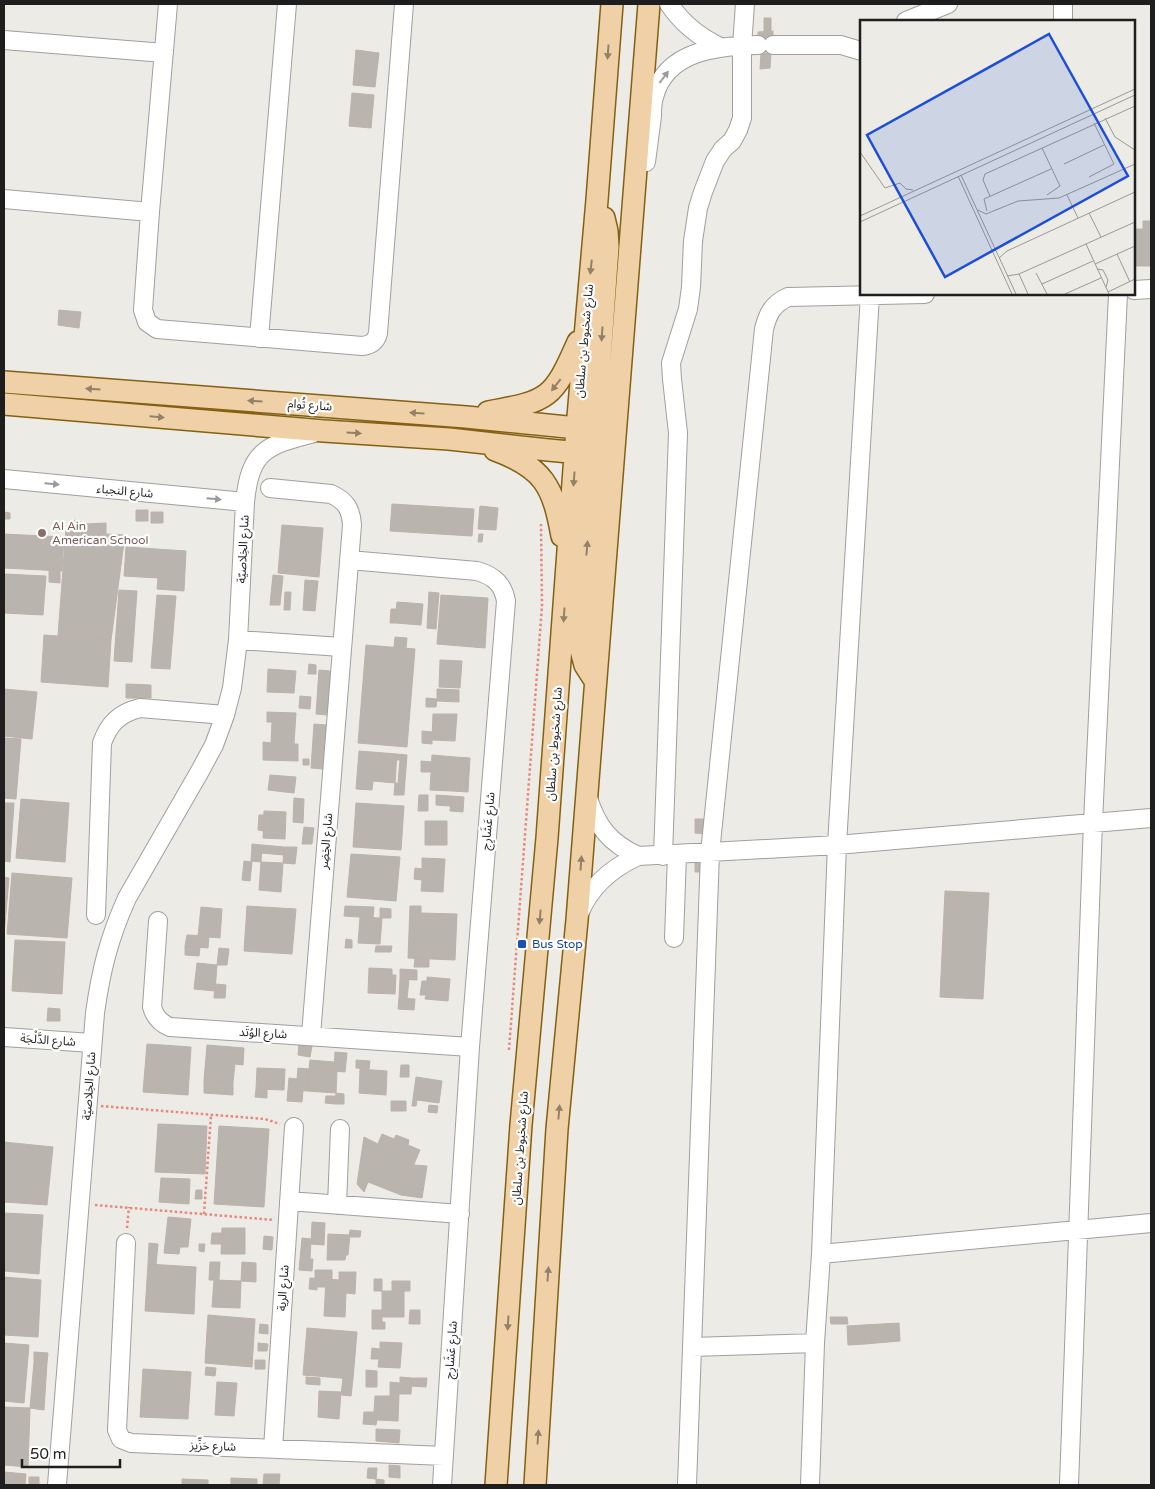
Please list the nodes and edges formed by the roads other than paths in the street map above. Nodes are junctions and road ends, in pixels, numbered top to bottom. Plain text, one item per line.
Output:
1 (168, 4) edge
2 (287, 4) edge
3 (404, 4) edge
4 (612, 4) edge
5 (649, 4) edge
6 (669, 4) edge
7 (745, 4) edge
8 (948, 4) edge
9 (1063, 4) edge
10 (920, 18) edge
11 (1063, 20) edge
12 (860, 37) edge
13 (4, 40) edge
14 (758, 45) junction
15 (841, 45) junction
16 (720, 47) junction
17 (860, 52) edge
18 (164, 53) junction
19 (4, 199) edge
20 (597, 200) junction
21 (633, 208) junction
22 (150, 212) junction
23 (1151, 289) edge
24 (1135, 290) edge
25 (870, 295) edge
26 (1118, 295) edge
27 (585, 326) junction
28 (260, 338) junction
29 (4, 382) edge
30 (4, 404) edge
31 (466, 417) junction
32 (527, 423) junction
33 (596, 429) junction
34 (324, 431) junction
35 (449, 439) junction
36 (595, 454) junction
37 (4, 479) edge
38 (270, 488) dead end
39 (245, 502) junction
40 (349, 560) junction
41 (567, 567) junction
42 (238, 640) junction
43 (341, 647) junction
44 (225, 715) junction
45 (587, 796) junction
46 (1151, 818) edge
47 (1093, 822) junction
48 (837, 845) junction
49 (710, 853) junction
50 (670, 855) junction
51 (638, 856) junction
52 (96, 915) dead end
53 (577, 920) junction
54 (158, 921) dead end
55 (674, 938) dead end
56 (311, 1036) junction
57 (4, 1037) edge
58 (92, 1044) junction
59 (470, 1047) junction
60 (340, 1129) dead end
61 (293, 1131) road end
62 (289, 1202) junction
63 (337, 1205) junction
64 (460, 1214) junction
65 (1151, 1223) edge
66 (1077, 1229) junction
67 (126, 1243) road end
68 (821, 1254) junction
69 (815, 1343) junction
70 (692, 1347) junction
71 (273, 1449) junction
72 (444, 1456) junction
73 (57, 1485) edge
74 (442, 1485) edge
75 (496, 1485) edge
76 (535, 1485) edge
77 (687, 1485) edge
78 (810, 1485) edge
79 (1069, 1485) edge

1 - 18 street
2 - 28 street
3 - 28 street
4 -> 20 main road, شارع شخبوط بن سلطان
5 - 21 main road, شارع شخبوط بن سلطان
6 - 16 street
7 - 14 street
8 - 10 street
9 - 11 street
12 - 15 street
13 - 18 street
14 - 15 street
14 - 16 street
14 - 50 street
15 - 17 street
21 -> 16 street
18 - 22 street
19 - 22 street
20 -> 27 main road, شارع شخبوط بن سلطان
20 -> 33 main road
21 - 33 main road, شارع شخبوط بن سلطان
22 - 28 street
23 - 24 street
25 - 48 street
25 - 49 street
26 - 47 street
27 -> 31 main road
27 - 33 main road, شارع شخبوط بن سلطان
31 -> 29 main road, شارع تُوام
30 -> 34 main road, شارع تُوام
31 - 32 main road, شارع تُوام
32 - 33 main road, شارع تُوام
32 - 35 main road
33 - 36 main road, شارع شخبوط بن سلطان
33 - 36 main road, شارع شخبوط بن سلطان
34 -> 35 main road, شارع تُوام
34 - 39 street, شارع الخِلاصيّة
35 - 36 main road, شارع تُوام
35 - 41 main road
36 -> 41 main road, شارع شخبوط بن سلطان
45 -> 36 main road, شارع شخبوط بن سلطان
37 -> 39 street, شارع النجباء
38 - 40 street, شارع الخِضِر
39 - 42 street, شارع الخِلاصيّة
40 - 43 street, شارع الخِضِر
40 - 59 street, شارع عَشَارِج
41 -> 75 main road, شارع شخبوط بن سلطان
42 - 43 street
42 - 44 street, شارع الخِلاصيّة
43 - 56 street, شارع الخِضِر
44 - 52 street
44 - 58 street, شارع الخِلاصيّة
45 - 51 street
53 -> 45 main road, شارع شخبوط بن سلطان
46 - 47 street
47 - 48 street
47 - 66 street
48 - 49 street
48 - 68 street
49 - 50 street
49 - 70 street
50 - 51 street
50 - 55 street
51 - 53 street
76 -> 53 main road, شارع شخبوط بن سلطان
54 - 56 street, شارع الوُتَد
56 - 59 street, شارع الوُتَد
57 - 58 street, شارع الدَّلْجَة
58 - 73 street, شارع الخِلاصيّة
59 - 64 street, شارع عَشَارِج
60 - 63 street
61 - 62 street, شارع الرية
62 - 63 street
62 - 71 street, شارع الرية
63 - 64 street
64 - 72 street, شارع عَشَارِج
65 - 66 street
66 - 68 street
66 - 79 street
67 - 71 street, شارع حَزِّيز
68 - 69 street
69 - 70 street
69 - 78 street
70 - 77 street
71 - 72 street, شارع حَزِّيز
72 - 74 street, شارع عَشَارِج

